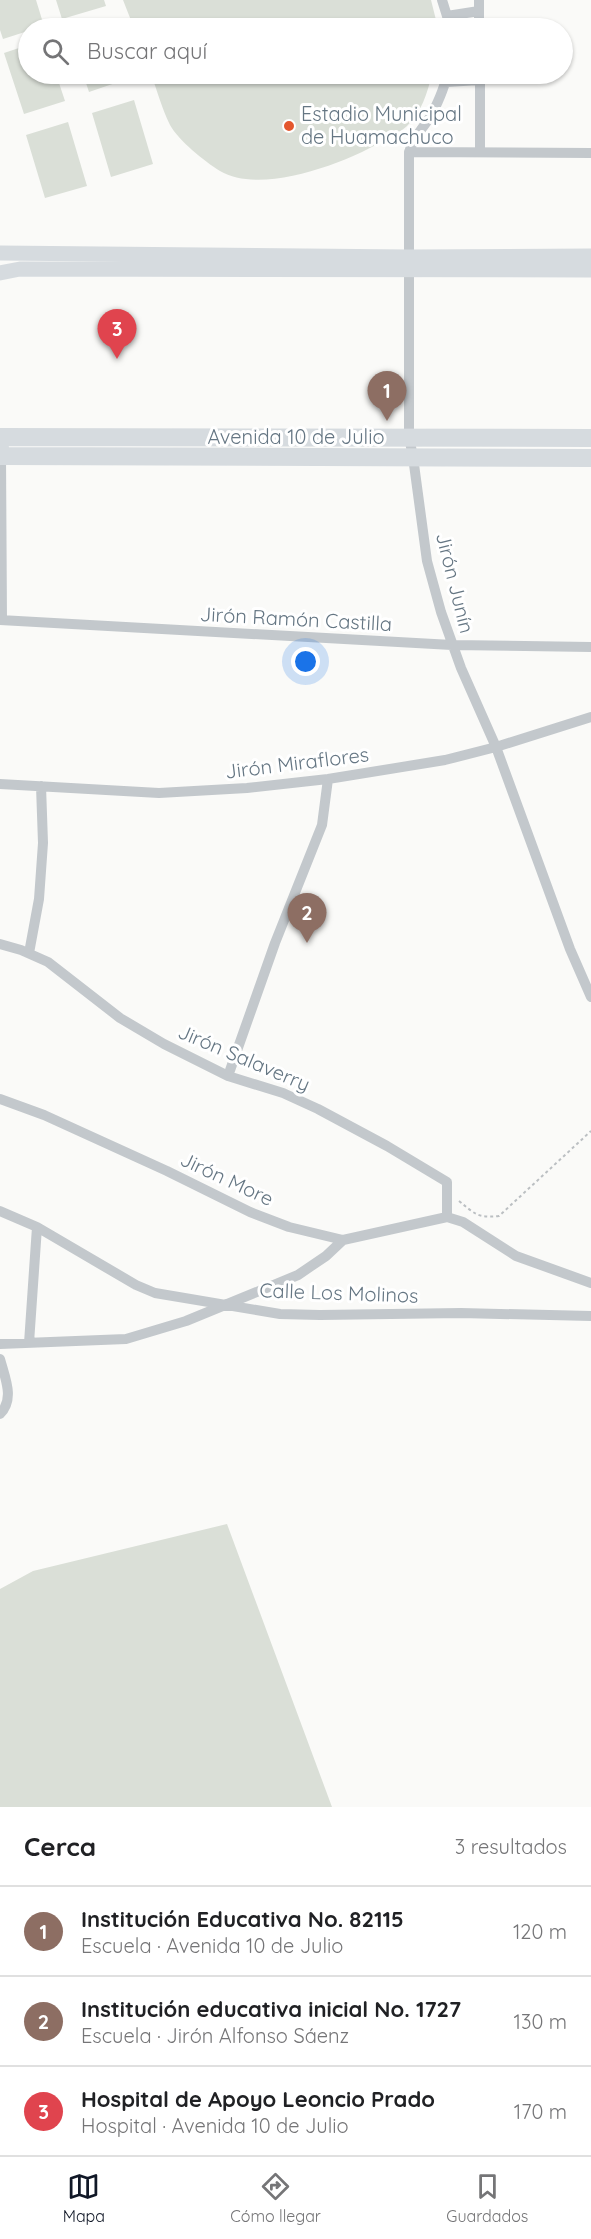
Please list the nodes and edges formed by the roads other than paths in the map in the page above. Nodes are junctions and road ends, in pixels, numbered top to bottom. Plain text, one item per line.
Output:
1 (442, 0) edge
2 (479, 6) edge
3 (447, 16) joint
4 (444, 84) edge
5 (480, 84) edge
6 (410, 152) junction
7 (480, 152) junction
8 (591, 153) edge
9 (0, 253) edge
10 (591, 255) edge
11 (409, 264) junction
12 (591, 270) edge
13 (0, 273) edge
14 (0, 437) edge
15 (409, 437) junction
16 (591, 438) edge
17 (0, 452) edge
18 (414, 457) junction
19 (591, 458) edge
20 (1, 620) edge
21 (452, 645) junction
22 (591, 646) edge
23 (591, 717) edge
24 (496, 747) junction
25 (327, 779) junction
26 (0, 784) edge
27 (41, 786) junction
28 (0, 945) edge
29 (29, 953) junction
30 (591, 997) edge
31 (228, 1076) junction
32 (0, 1100) edge
33 (0, 1211) edge
34 (447, 1217) junction
35 (37, 1227) junction
36 (343, 1240) junction
37 (591, 1283) edge
38 (224, 1305) junction
39 (591, 1316) edge
40 (29, 1343) junction
41 (0, 1344) edge
42 (0, 1359) edge
43 (0, 1413) edge

1 - 3 street
2 - 3 street
4 - 6 street
5 - 7 street
6 - 7 street
6 - 11 street, Jirón Junín
7 - 8 street
9 - 11 main road
10 - 11 main road
11 - 12 main road
11 - 13 main road
11 - 15 street, Jirón Junín
14 - 15 highway, Avenida 10 de Julio
15 - 16 highway, Avenida 10 de Julio
15 - 18 street, Jirón Junín
17 - 18 highway, Avenida 10 de Julio
17 - 20 street
18 - 19 highway, Avenida 10 de Julio
18 - 21 street, Jirón Junín
20 - 21 street, Jirón Ramón Castilla
21 - 22 street, Jirón Ramón Castilla
21 - 24 street, Jirón Junín
23 - 24 street, Jirón Miraflores
24 - 25 street, Jirón Miraflores
24 - 30 street, Jirón Junín
25 - 27 street, Jirón Miraflores
25 - 31 street
26 - 27 street, Jirón Miraflores
27 - 29 street
28 - 29 street, Jirón Salaverry
29 - 31 street, Jirón Salaverry
31 - 34 street, Jirón Salaverry
32 - 36 street, Jirón More
33 - 35 street, Calle Los Molinos
34 - 36 street, Jirón More
34 - 37 street
35 - 38 street, Calle Los Molinos
35 - 40 street
36 - 38 street
38 - 39 street, Calle Los Molinos
38 - 40 street
40 - 41 street
42 - 43 street

